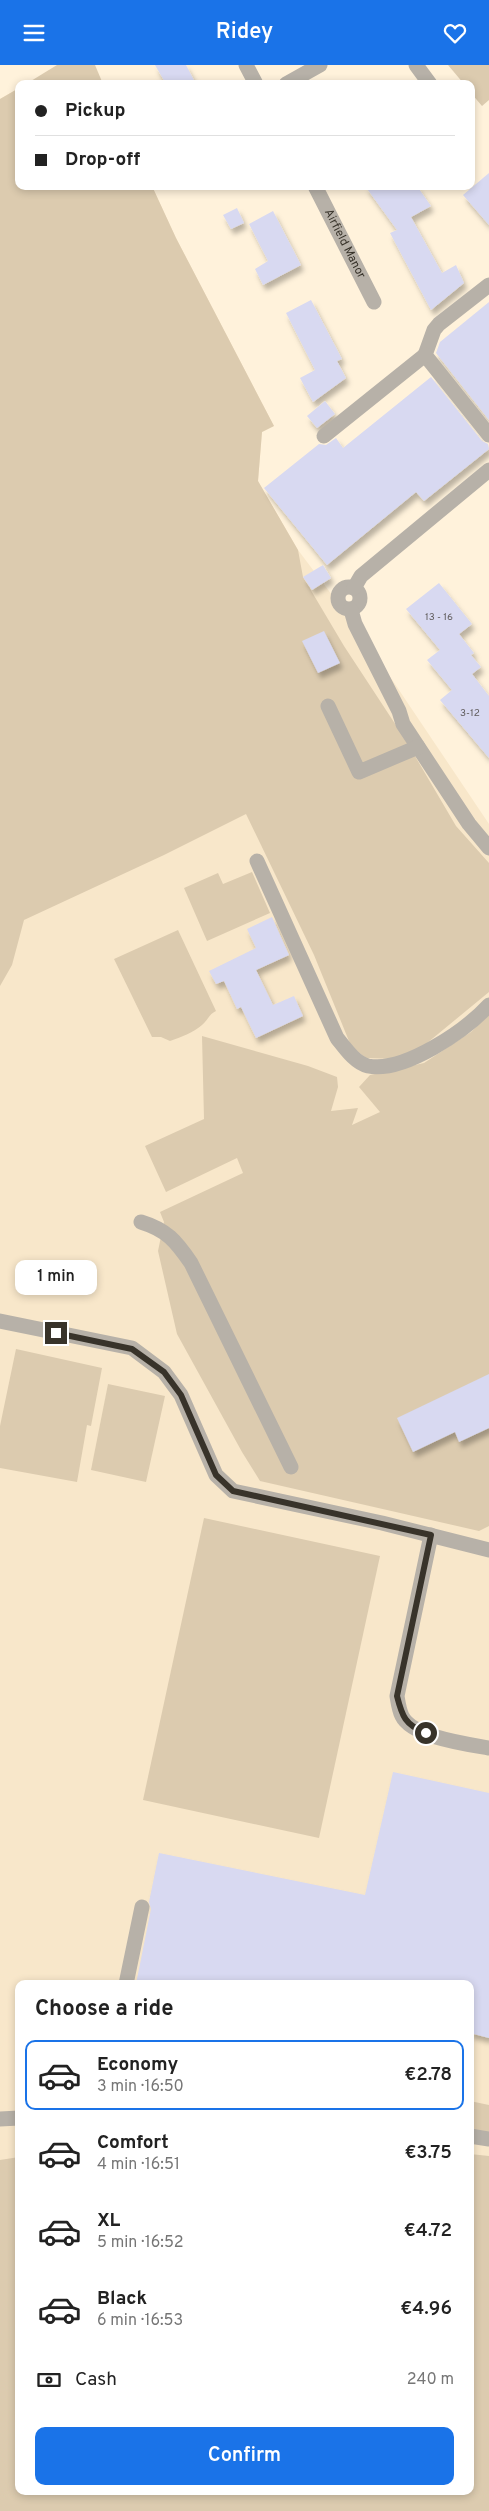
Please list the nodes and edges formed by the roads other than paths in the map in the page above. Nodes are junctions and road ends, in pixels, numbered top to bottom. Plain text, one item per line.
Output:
1 (246, 65) edge
2 (320, 65) edge
3 (416, 65) edge
4 (254, 80) edge
5 (293, 80) edge
6 (427, 80) edge
7 (317, 190) edge
8 (489, 285) edge
9 (374, 303) dead end
10 (425, 355) junction
11 (489, 435) edge
12 (324, 436) dead end
13 (489, 469) edge
14 (328, 707) dead end
15 (418, 747) junction
16 (489, 848) edge
17 (257, 861) dead end
18 (489, 1005) edge
19 (141, 1222) dead end
20 (0, 1321) edge
21 (291, 1467) dead end
22 (431, 1535) junction
23 (489, 1550) edge
24 (489, 1748) edge
25 (142, 1907) dead end
26 (127, 1980) edge
27 (15, 2118) edge
28 (0, 2119) edge
29 (474, 2137) edge
30 (489, 2139) edge

1 - 4 street
2 - 5 street
3 - 6 street
7 - 9 street, Airfield Manor
8 - 10 street
10 - 11 street
10 - 12 street
13 - 15 street
14 - 15 street
15 - 16 street
17 - 18 street
19 - 21 street
20 - 22 street
22 - 23 street
22 - 24 street
25 - 26 street
27 - 28 street
29 - 30 street

